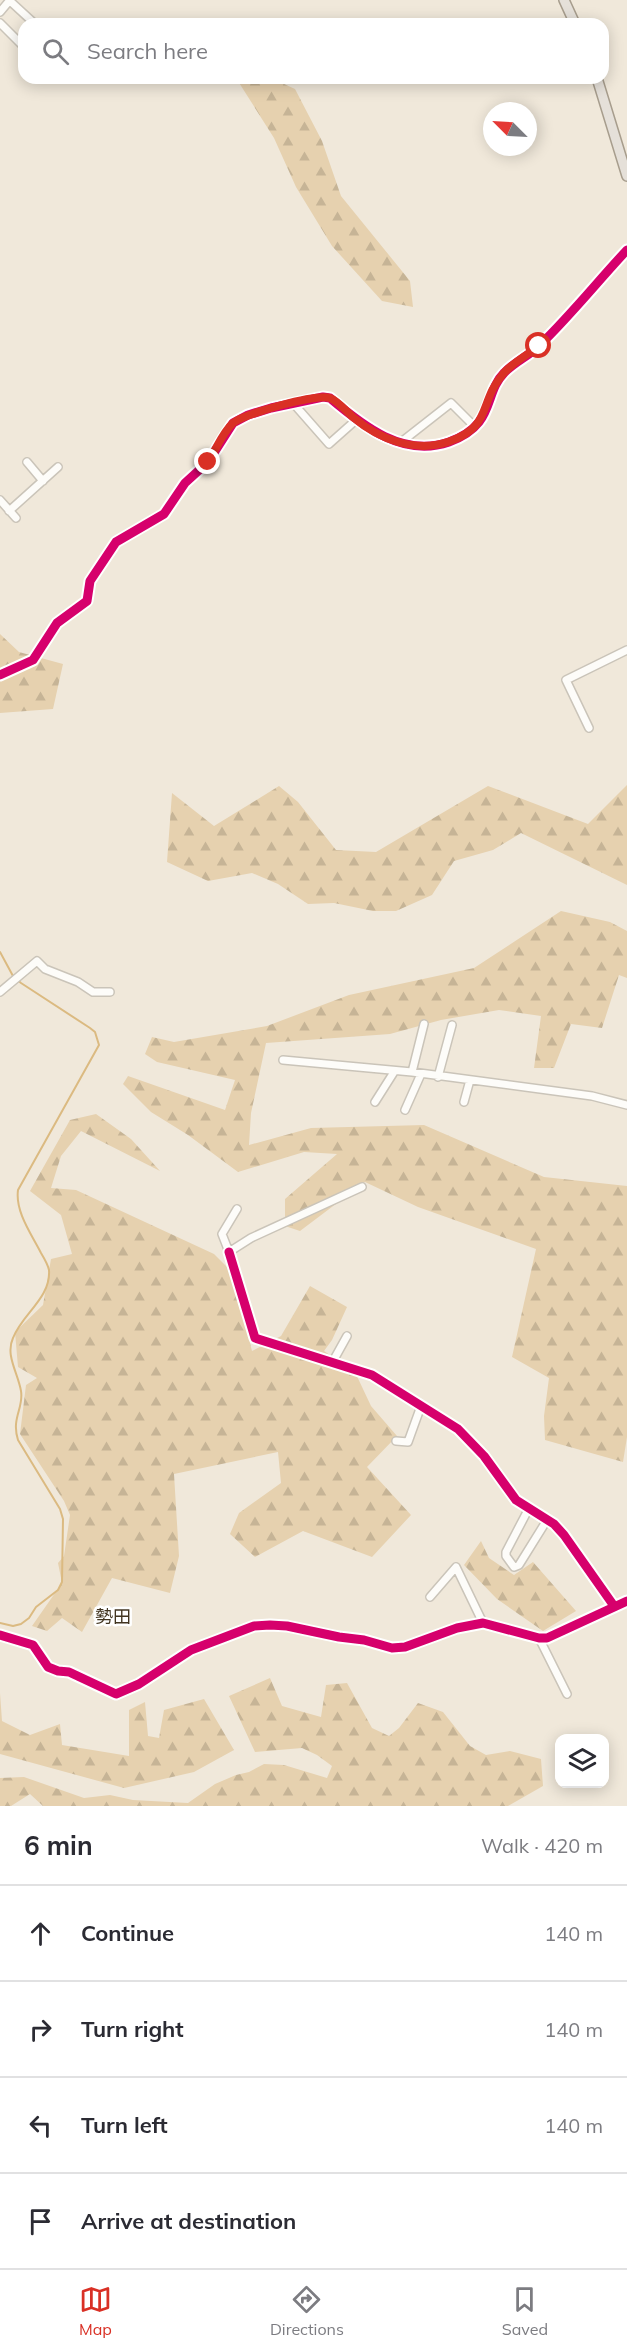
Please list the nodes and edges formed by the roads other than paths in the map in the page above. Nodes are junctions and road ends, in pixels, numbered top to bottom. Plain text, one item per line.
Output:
1 (564, 0) edge
2 (10, 1) edge
3 (0, 12) edge
4 (28, 18) edge
5 (572, 18) edge
6 (0, 23) edge
7 (18, 41) edge
8 (599, 84) edge
9 (627, 176) edge
10 (627, 250) edge
11 (293, 403) junction
12 (356, 420) junction
13 (475, 427) junction
14 (400, 443) junction
15 (27, 462) dead end
16 (58, 467) dead end
17 (43, 481) junction
18 (0, 500) edge
19 (9, 511) junction
20 (16, 518) dead end
21 (627, 650) edge
22 (1, 673) edge
23 (589, 728) dead end
24 (0, 992) edge
25 (110, 992) dead end
26 (424, 1024) dead end
27 (452, 1025) dead end
28 (283, 1060) dead end
29 (394, 1072) junction
30 (412, 1072) junction
31 (420, 1074) junction
32 (438, 1077) junction
33 (470, 1080) junction
34 (375, 1102) dead end
35 (465, 1102) dead end
36 (627, 1105) edge
37 (405, 1110) dead end
38 (362, 1187) dead end
39 (237, 1209) dead end
40 (229, 1252) junction
41 (347, 1336) dead end
42 (332, 1363) junction
43 (421, 1406) junction
44 (396, 1441) dead end
45 (528, 1510) junction
46 (547, 1520) junction
47 (429, 1597) dead end
48 (627, 1601) edge
49 (614, 1606) junction
50 (483, 1623) junction
51 (0, 1635) edge
52 (539, 1638) junction
53 (567, 1694) dead end

1 - 5 main road
2 - 3 street
2 - 4 street
6 - 7 street
8 - 9 main road
10 - 13 street
11 - 12 street
11 - 12 street
11 - 22 street
12 - 14 street
13 - 14 street
13 - 14 street
15 - 17 street
16 - 17 street
17 - 19 street
18 - 19 street
19 - 20 street
21 - 23 street
24 - 25 street
26 - 30 street
27 - 32 street
28 - 29 street
29 - 30 street
29 - 34 street
30 - 31 street
31 - 32 street
31 - 37 street
32 - 33 street
33 - 35 street
33 - 36 street
38 - 40 street
39 - 40 street
40 - 42 street
41 - 42 street
42 - 43 street
43 - 44 street
43 - 45 street
45 - 46 street
45 - 46 street
46 - 49 street
47 - 50 street
48 - 49 street
49 - 52 street
50 - 51 street
50 - 52 street
52 - 53 street

